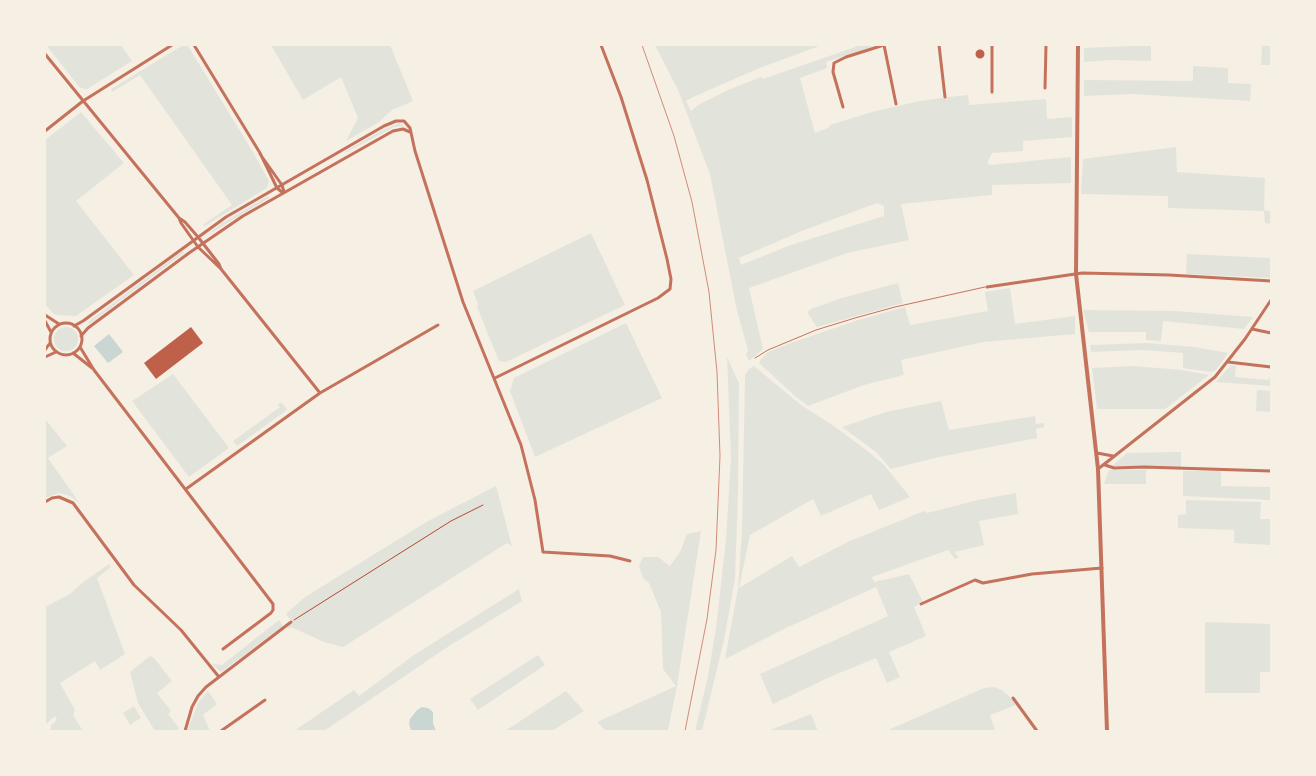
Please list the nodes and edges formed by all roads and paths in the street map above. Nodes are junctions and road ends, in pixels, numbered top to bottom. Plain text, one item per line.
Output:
1 (172, 45) edge
2 (194, 45) edge
3 (601, 45) edge
4 (884, 45) edge
5 (939, 45) edge
6 (992, 45) edge
7 (1046, 45) edge
8 (1078, 45) edge
9 (45, 54) edge
10 (1045, 88) dead end
11 (992, 92) dead end
12 (944, 97) dead end
13 (83, 101) junction
14 (896, 104) dead end
15 (844, 107) dead end
16 (45, 131) edge
17 (410, 132) junction
18 (260, 153) junction
19 (282, 185) junction
20 (277, 188) junction
21 (284, 193) junction
22 (179, 218) junction
23 (198, 237) junction
24 (193, 240) junction
25 (203, 243) junction
26 (198, 247) junction
27 (221, 269) junction
28 (1076, 274) junction
29 (1271, 281) edge
30 (987, 287) joint
31 (1271, 300) edge
32 (45, 315) edge
33 (45, 321) edge
34 (59, 325) junction
35 (438, 325) dead end
36 (74, 326) junction
37 (1252, 329) junction
38 (52, 332) junction
39 (1271, 333) edge
40 (81, 336) junction
41 (50, 343) junction
42 (80, 347) junction
43 (45, 350) edge
44 (56, 352) junction
45 (74, 353) junction
46 (45, 357) edge
47 (755, 358) dead end
48 (1228, 362) junction
49 (1271, 367) edge
50 (94, 370) junction
51 (495, 378) junction
52 (320, 393) junction
53 (1097, 453) junction
54 (1113, 456) junction
55 (1105, 465) junction
56 (1098, 469) junction
57 (1271, 471) edge
58 (186, 489) junction
59 (45, 502) edge
60 (483, 505) dead end
61 (630, 560) dead end
62 (1102, 568) junction
63 (921, 604) dead end
64 (291, 622) joint
65 (223, 650) dead end
66 (219, 677) junction
67 (1013, 698) dead end
68 (265, 700) dead end
69 (185, 731) edge
70 (222, 731) edge
71 (1037, 731) edge
72 (1108, 731) edge

1 - 13 street
2 - 18 street
3 - 51 street
4 - 14 street
4 - 15 street
5 - 12 street
6 - 11 street
7 - 10 street
8 - 28 street
9 - 13 street
13 - 16 street
13 - 22 street
17 - 19 street
17 - 21 street
17 - 51 street
18 - 19 street
18 - 20 street
19 - 20 street
19 - 21 street
20 - 21 street
20 - 23 street
21 - 25 street
22 - 23 street
22 - 24 street
23 - 24 street
23 - 25 street
24 - 26 street
24 - 36 street
25 - 26 street
25 - 27 street
26 - 27 street
26 - 40 street
27 - 52 street
28 - 29 street
28 - 30 street
28 - 53 street
30 - 47 lane
31 - 37 street
32 - 34 street
33 - 38 street
34 - 36 street
34 - 38 street
35 - 52 street
36 - 40 street
37 - 39 street
37 - 48 street
38 - 41 street
40 - 42 street
41 - 43 street
41 - 44 street
42 - 45 street
42 - 50 street
44 - 45 street
44 - 46 street
45 - 50 street
48 - 49 street
48 - 54 street
50 - 58 street
51 - 61 street
52 - 58 street
53 - 54 street
53 - 56 street
54 - 55 street
55 - 56 street
55 - 57 street
56 - 62 street
58 - 65 street
59 - 66 street
60 - 64 path
62 - 63 street
62 - 72 street
64 - 66 street
66 - 69 street
67 - 71 street
68 - 70 street

